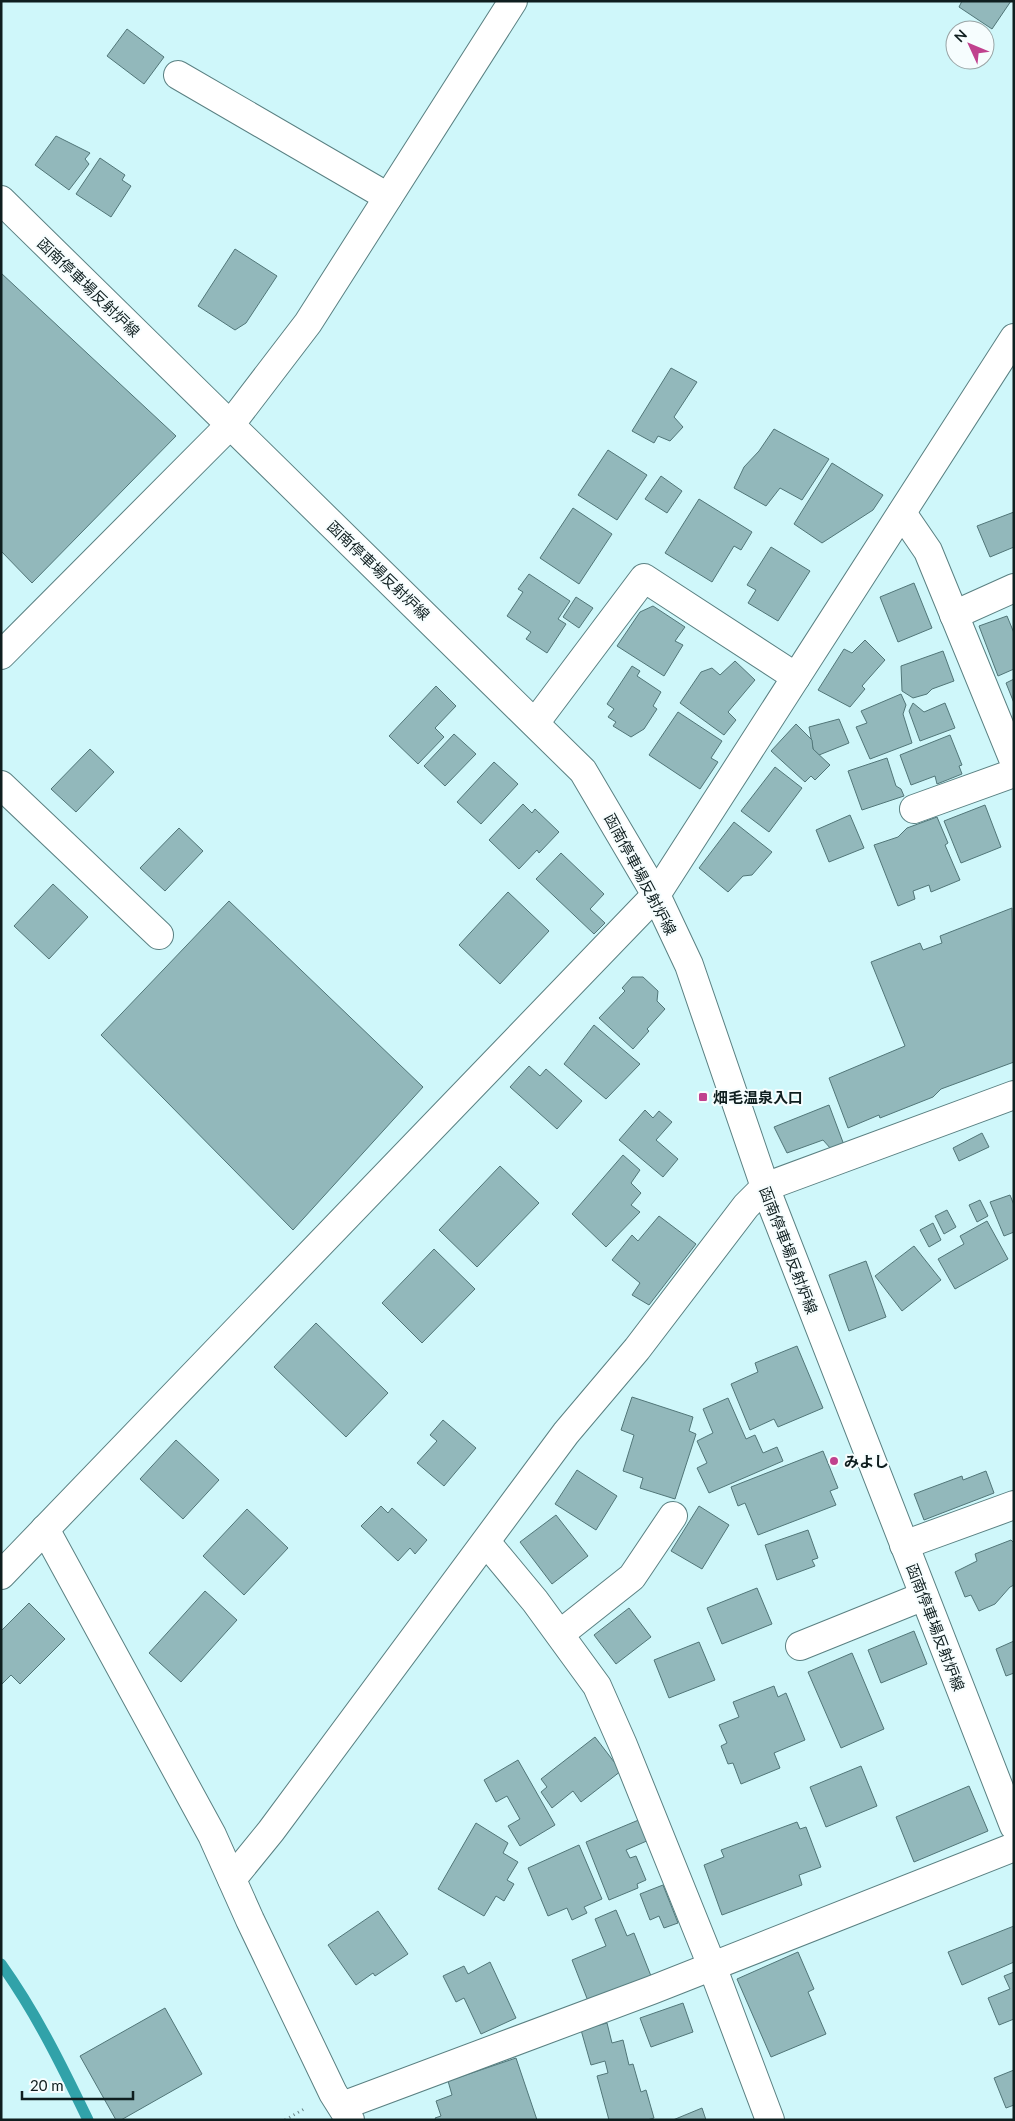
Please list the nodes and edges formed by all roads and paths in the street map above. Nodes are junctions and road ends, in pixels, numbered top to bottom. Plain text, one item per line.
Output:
1 (513, 1) edge
2 (178, 75) dead end
3 (388, 197) junction
4 (1, 200) edge
5 (1014, 338) edge
6 (230, 425) junction
7 (902, 513) junction
8 (1014, 588) edge
9 (954, 615) junction
10 (1, 655) edge
11 (796, 677) junction
12 (534, 723) junction
13 (1014, 761) edge
14 (1014, 774) edge
15 (1, 786) edge
16 (914, 809) dead end
17 (656, 895) junction
18 (159, 935) dead end
19 (1014, 1095) edge
20 (764, 1187) junction
21 (1014, 1505) edge
22 (673, 1516) dead end
23 (45, 1529) junction
24 (486, 1542) junction
25 (904, 1545) junction
26 (1, 1575) edge
27 (924, 1596) junction
28 (560, 1634) junction
29 (800, 1646) dead end
30 (1014, 1826) edge
31 (1014, 1847) edge
32 (232, 1879) junction
33 (712, 1966) junction
34 (346, 2113) edge
35 (770, 2120) edge

1 - 3 street
2 - 3 street
3 - 6 street
4 - 6 street, 函南停車場反射炉線
5 - 7 street
6 - 10 street
6 - 12 street, 函南停車場反射炉線
7 - 9 street
7 - 11 street
8 - 9 street
9 - 13 street
11 - 12 street
11 - 17 street
12 - 17 street, 函南停車場反射炉線
14 - 16 street
15 - 18 street
17 - 20 street, 函南停車場反射炉線
17 - 23 street
19 - 20 street
20 - 24 street
20 - 25 street, 函南停車場反射炉線
21 - 25 street
22 - 28 street
23 - 26 street
23 - 32 street
24 - 28 street
24 - 32 street
25 - 27 street, 函南停車場反射炉線
27 - 29 street
27 - 30 street, 函南停車場反射炉線
28 - 33 street
31 - 33 street
32 - 34 street
33 - 34 street
33 - 35 street

